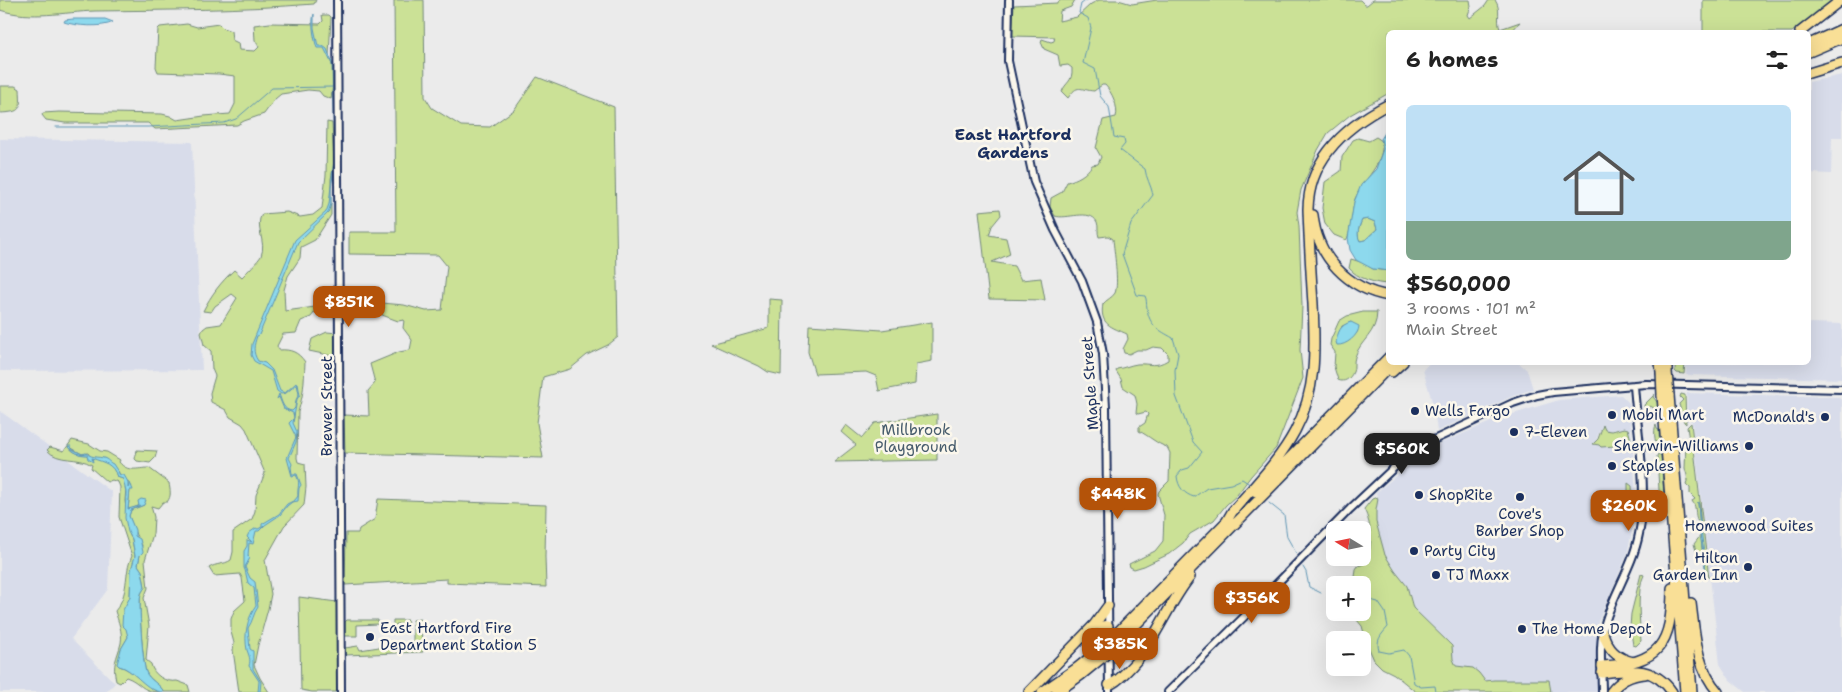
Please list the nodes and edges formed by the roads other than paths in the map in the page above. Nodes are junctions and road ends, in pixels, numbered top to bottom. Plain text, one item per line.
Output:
1 (337, 0) edge
2 (1009, 0) edge
3 (1840, 1) edge
4 (1842, 29) edge
5 (1803, 30) edge
6 (1842, 38) edge
7 (1811, 43) edge
8 (1811, 51) edge
9 (1842, 63) edge
10 (1811, 73) edge
11 (1386, 106) edge
12 (1386, 112) edge
13 (1386, 295) edge
14 (1386, 360) edge
15 (1391, 365) edge
16 (1401, 365) edge
17 (1661, 365) edge
18 (1666, 365) edge
19 (1664, 372) junction
20 (1634, 385) junction
21 (1842, 389) edge
22 (1362, 395) junction
23 (1225, 524) junction
24 (1214, 546) junction
25 (1678, 554) junction
26 (1108, 606) junction
27 (1094, 625) junction
28 (1108, 626) junction
29 (1603, 633) junction
30 (1635, 663) junction
31 (1602, 670) junction
32 (1653, 675) junction
33 (1109, 689) edge
34 (341, 692) edge
35 (1029, 692) edge
36 (1042, 692) edge
37 (1057, 692) edge
38 (1168, 692) edge
39 (1602, 692) edge
40 (1611, 692) edge
41 (1672, 692) edge
42 (1685, 692) edge
43 (1692, 692) edge
44 (1718, 692) edge

1 - 34 main road, Brewer Street
2 - 26 main road, Maple Street
3 - 5 highway
4 - 7 highway
6 - 8 highway
9 - 10 highway
11 - 23 highway
12 - 13 highway
14 - 23 highway
15 - 22 highway
16 - 22 highway
17 - 19 highway
18 - 19 highway
19 - 25 highway, bridge
20 - 21 main road
20 - 29 main road
20 - 38 main road
22 - 24 highway
23 - 36 highway, bridge
24 - 33 highway
24 - 37 highway, bridge
25 - 30 highway
25 - 42 highway
25 - 43 highway
25 - 44 highway
26 - 27 highway
26 - 28 main road, Maple Street
27 - 28 highway
27 - 35 highway
28 - 33 main road, Maple Street
29 - 30 highway
29 - 31 main road
30 - 31 highway
31 - 32 highway
31 - 39 main road
32 - 40 highway
32 - 41 highway

